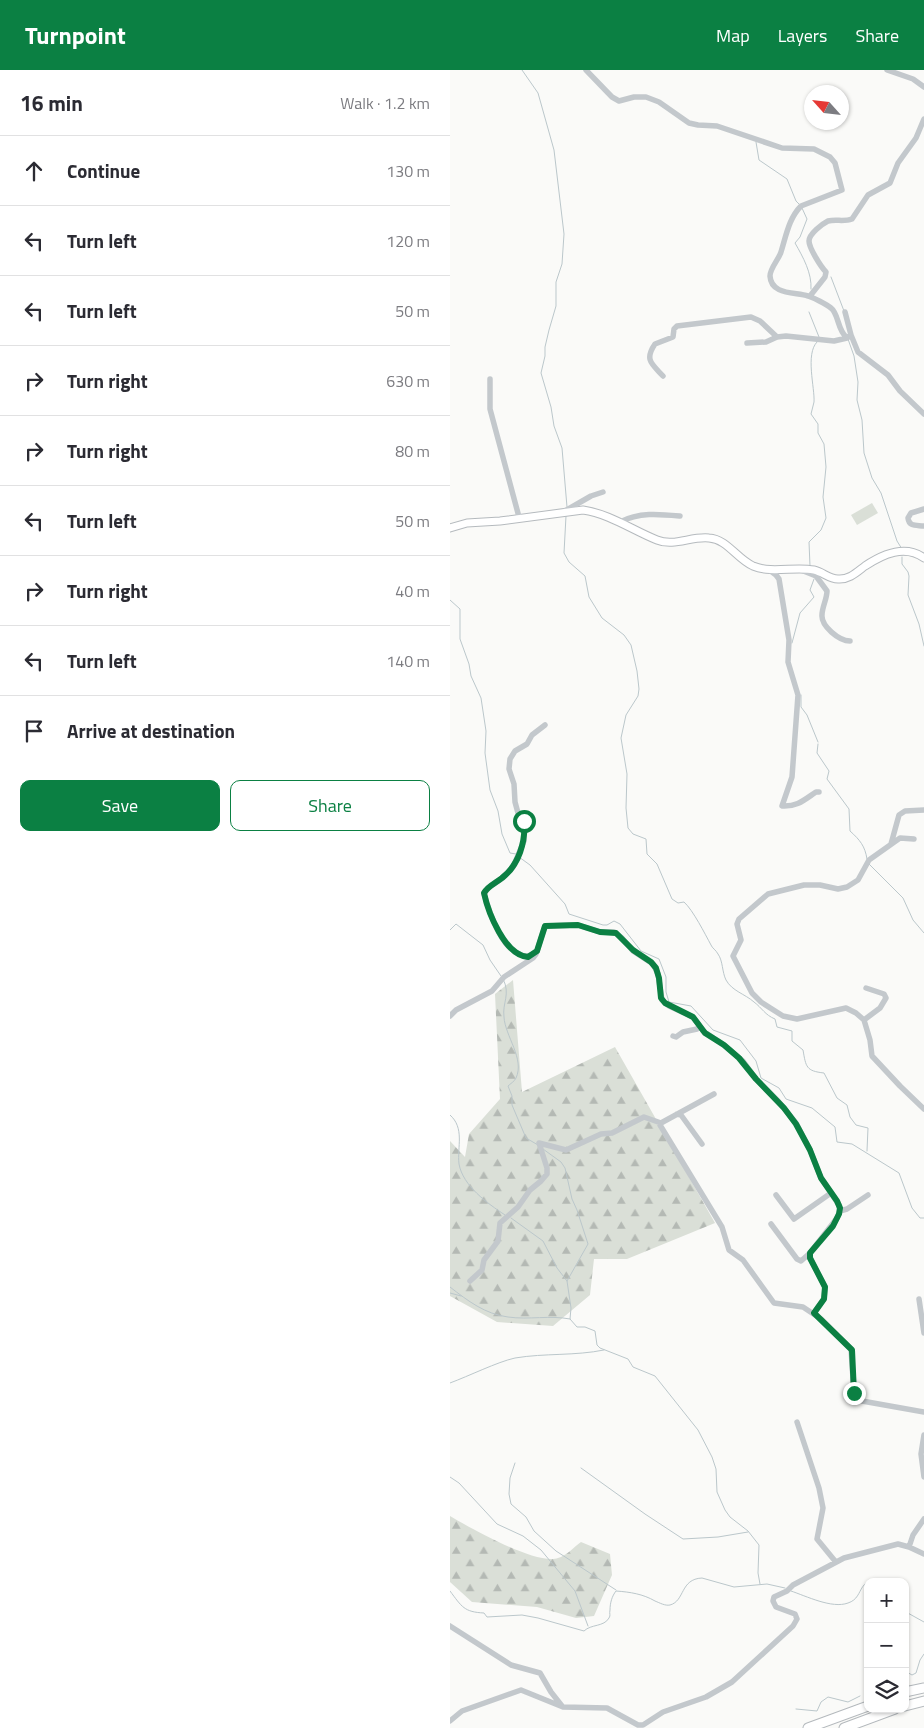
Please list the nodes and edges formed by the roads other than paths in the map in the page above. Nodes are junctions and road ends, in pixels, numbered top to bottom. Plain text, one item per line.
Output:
1 (586, 70) edge
2 (888, 70) edge
3 (924, 87) edge
4 (924, 119) edge
5 (810, 296) junction
6 (845, 312) dead end
7 (778, 337) junction
8 (849, 337) junction
9 (747, 343) dead end
10 (663, 376) dead end
11 (490, 379) dead end
12 (924, 414) edge
13 (603, 492) dead end
14 (924, 509) edge
15 (564, 512) junction
16 (680, 516) dead end
17 (519, 517) junction
18 (620, 522) junction
19 (924, 526) edge
20 (450, 528) edge
21 (924, 558) edge
22 (768, 569) junction
23 (801, 570) junction
24 (850, 640) dead end
25 (545, 725) dead end
26 (819, 792) dead end
27 (924, 810) edge
28 (914, 839) dead end
29 (888, 848) junction
30 (537, 951) junction
31 (866, 988) dead end
32 (450, 1016) edge
33 (864, 1020) junction
34 (699, 1027) junction
35 (673, 1036) dead end
36 (714, 1094) dead end
37 (924, 1109) edge
38 (677, 1114) junction
39 (661, 1123) junction
40 (702, 1144) dead end
41 (831, 1193) junction
42 (776, 1195) dead end
43 (868, 1195) dead end
44 (840, 1211) junction
45 (771, 1224) dead end
46 (810, 1253) junction
47 (470, 1281) dead end
48 (919, 1299) dead end
49 (814, 1313) junction
50 (924, 1333) edge
51 (924, 1412) edge
52 (797, 1422) dead end
53 (924, 1435) edge
54 (924, 1477) edge
55 (924, 1518) edge
56 (909, 1547) junction
57 (924, 1554) edge
58 (835, 1561) junction
59 (450, 1626) edge
60 (924, 1688) edge
61 (909, 1691) edge
62 (924, 1701) edge
63 (909, 1705) edge
64 (563, 1707) junction
65 (864, 1707) edge
66 (885, 1713) edge
67 (450, 1721) edge
68 (808, 1728) edge
69 (844, 1728) edge

1 - 5 street
2 - 3 street
4 - 5 street
5 - 8 street
6 - 8 street
7 - 8 street
7 - 9 street
7 - 10 street
8 - 12 street
11 - 17 street
13 - 15 street
14 - 19 street
15 - 17 main road
15 - 18 main road
16 - 18 street
17 - 20 main road
18 - 22 main road
21 - 23 main road
22 - 23 main road
22 - 26 street
23 - 24 street
25 - 30 street
27 - 29 street
28 - 29 street
29 - 33 street
30 - 32 street
30 - 34 street
31 - 33 street
33 - 37 street
34 - 35 street
34 - 41 street
36 - 38 street
38 - 39 street
38 - 40 street
39 - 47 street
39 - 49 street
41 - 42 street
41 - 44 street
43 - 44 street
44 - 46 street
45 - 46 street
46 - 49 street
48 - 50 street
49 - 51 street
52 - 58 street
53 - 54 street
55 - 56 street
56 - 57 street
56 - 58 street
58 - 64 street
59 - 64 street
60 - 61 highway
62 - 63 highway
64 - 67 street
65 - 68 highway
66 - 69 highway

